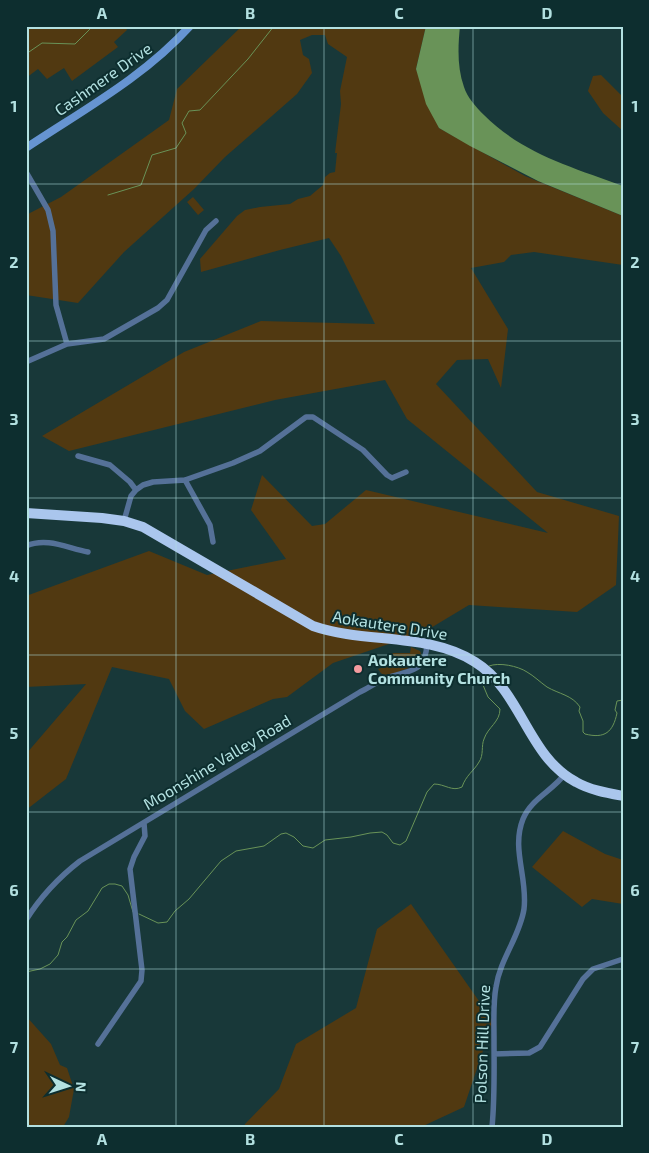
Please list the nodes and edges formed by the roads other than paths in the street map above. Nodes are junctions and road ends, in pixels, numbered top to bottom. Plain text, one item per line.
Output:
1 (190, 26) edge
2 (26, 148) edge
3 (26, 172) edge
4 (216, 221) dead end
5 (67, 344) junction
6 (26, 362) edge
7 (78, 456) dead end
8 (406, 472) dead end
9 (184, 480) junction
10 (136, 490) junction
11 (26, 513) edge
12 (124, 521) junction
13 (213, 542) dead end
14 (26, 546) edge
15 (88, 552) dead end
16 (427, 644) junction
17 (564, 775) junction
18 (623, 796) edge
19 (144, 823) junction
20 (26, 920) edge
21 (623, 959) edge
22 (98, 1044) dead end
23 (494, 1054) junction
24 (492, 1127) edge

1 - 2 street, Cashmere Drive
3 - 5 street
4 - 5 street
5 - 6 street
7 - 10 street
8 - 9 street
9 - 10 street
9 - 13 street
10 - 12 street
11 - 12 highway, Aokautere Drive
12 - 16 highway, Aokautere Drive
14 - 15 street
16 - 17 highway, Aokautere Drive
16 - 19 street, Moonshine Valley Road
17 - 18 highway, Aokautere Drive
17 - 23 street, Polson Hill Drive
19 - 20 street, Moonshine Valley Road
19 - 22 street
21 - 23 street
23 - 24 street, Polson Hill Drive

